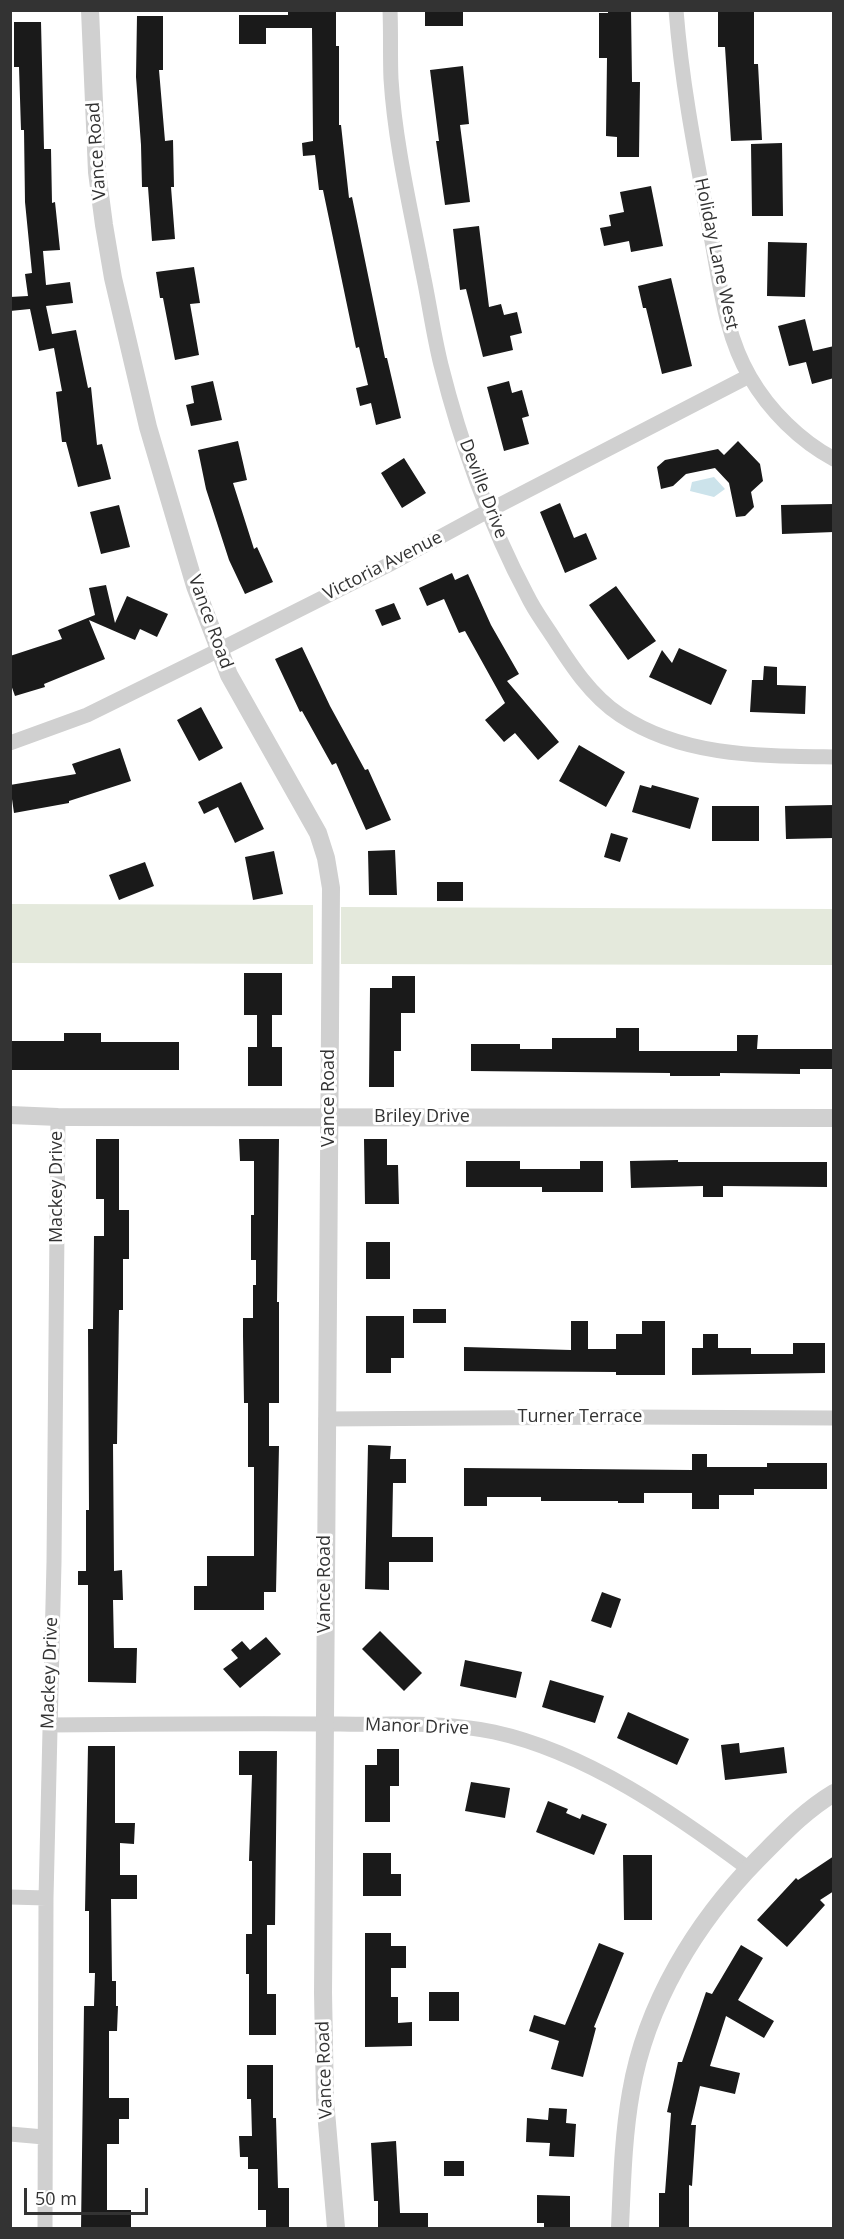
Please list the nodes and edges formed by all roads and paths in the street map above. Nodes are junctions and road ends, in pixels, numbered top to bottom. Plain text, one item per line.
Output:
1 (90, 10) edge
2 (390, 10) edge
3 (676, 10) edge
4 (749, 376) junction
5 (834, 459) edge
6 (488, 511) junction
7 (219, 650) junction
8 (10, 743) edge
9 (834, 756) edge
10 (10, 1115) edge
11 (330, 1116) junction
12 (58, 1117) junction
13 (834, 1118) edge
14 (834, 1418) edge
15 (326, 1419) junction
16 (324, 1724) junction
17 (49, 1725) junction
18 (834, 1793) edge
19 (749, 1869) junction
20 (10, 1897) edge
21 (46, 1898) junction
22 (10, 2134) edge
23 (44, 2137) junction
24 (45, 2229) edge
25 (336, 2229) edge
26 (620, 2229) edge

1 - 7 street, Vance Road
2 - 6 street, Deville Drive
3 - 4 street, Holiday Lane West
4 - 5 street, Holiday Lane West
4 - 6 street, Victoria Avenue
6 - 7 street, Victoria Avenue
6 - 9 street, Deville Drive
7 - 8 street, Victoria Avenue
7 - 11 street, Vance Road
10 - 12 street, Briley Drive
11 - 12 street, Briley Drive
11 - 13 street, Briley Drive
11 - 15 street, Vance Road
12 - 17 street, Mackey Drive
14 - 15 street, Turner Terrace
15 - 16 street, Vance Road
16 - 17 street, Manor Drive
16 - 19 street, Manor Drive
16 - 25 street, Vance Road
17 - 21 street, Mackey Drive
18 - 19 street
19 - 26 street
20 - 21 street
21 - 23 street, Mackey Drive
22 - 23 street
23 - 24 street, Mackey Drive

